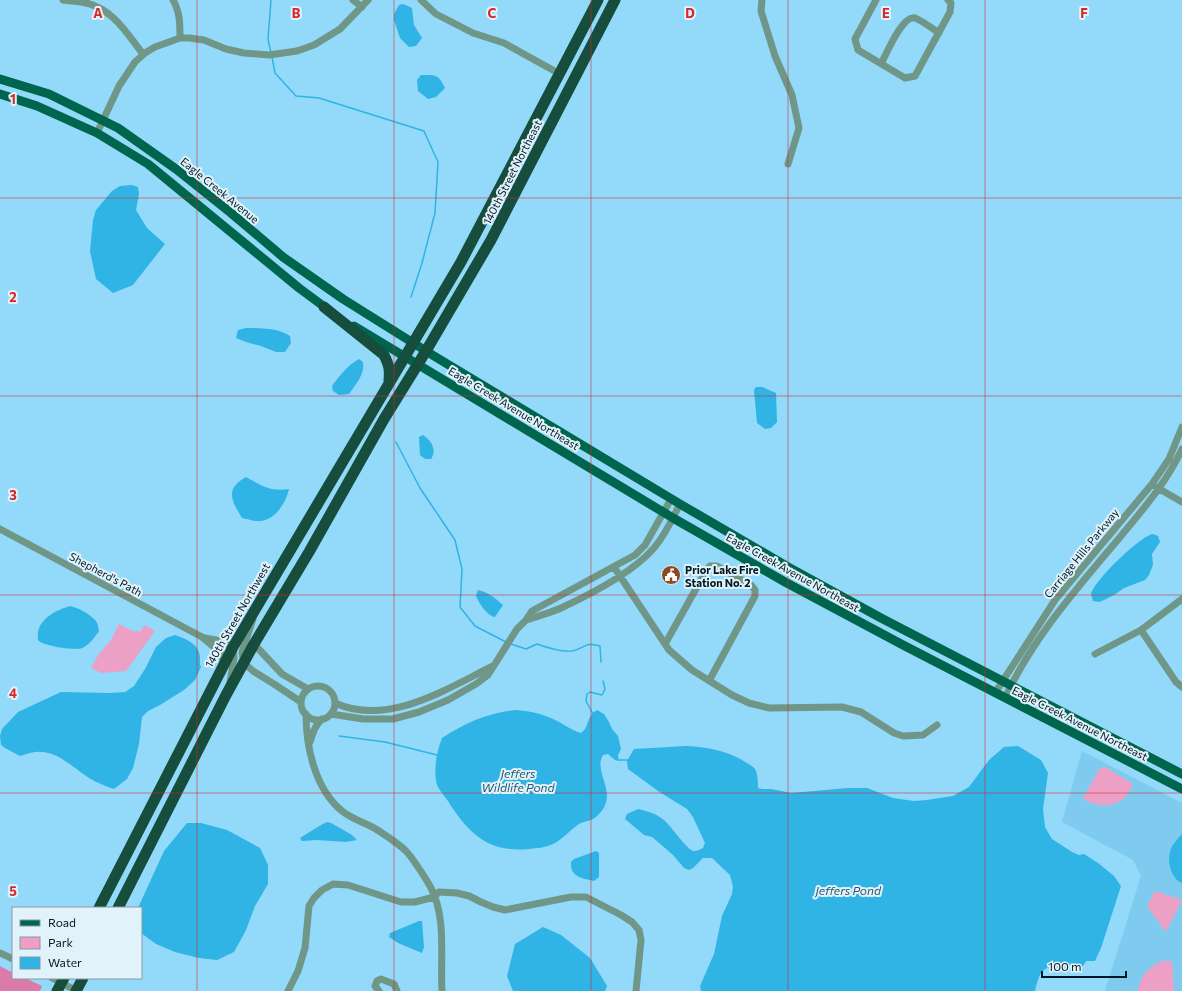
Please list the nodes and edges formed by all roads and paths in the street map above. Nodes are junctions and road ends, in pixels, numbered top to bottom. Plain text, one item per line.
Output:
1 (62, 0) edge
2 (172, 0) edge
3 (354, 0) edge
4 (368, 0) edge
5 (421, 0) edge
6 (598, 0) edge
7 (615, 0) edge
8 (762, 0) edge
9 (876, 0) edge
10 (948, 0) edge
11 (362, 7) junction
12 (939, 33) junction
13 (180, 38) junction
14 (143, 54) junction
15 (881, 64) junction
16 (560, 74) junction
17 (0, 79) edge
18 (0, 94) edge
19 (103, 121) junction
20 (97, 133) junction
21 (788, 164) dead end
22 (324, 307) junction
23 (413, 343) junction
24 (426, 351) junction
25 (404, 356) junction
26 (418, 364) junction
27 (389, 382) junction
28 (1182, 427) edge
29 (1182, 450) edge
30 (1152, 484) junction
31 (1159, 489) junction
32 (671, 499) junction
33 (1182, 502) edge
34 (680, 504) junction
35 (664, 512) junction
36 (673, 518) junction
37 (0, 529) edge
38 (614, 566) junction
39 (621, 575) junction
40 (1182, 599) edge
41 (257, 605) junction
42 (526, 620) junction
43 (1141, 630) junction
44 (202, 637) junction
45 (254, 644) junction
46 (666, 644) junction
47 (233, 647) junction
48 (1095, 654) dead end
49 (244, 663) junction
50 (224, 664) junction
51 (493, 666) junction
52 (709, 681) junction
53 (1001, 681) junction
54 (1010, 686) junction
55 (1182, 686) edge
56 (308, 689) junction
57 (995, 693) junction
58 (226, 695) junction
59 (1005, 698) junction
60 (301, 702) junction
61 (335, 703) junction
62 (306, 714) junction
63 (331, 714) junction
64 (322, 719) junction
65 (937, 725) dead end
66 (310, 744) junction
67 (1182, 774) edge
68 (1182, 789) edge
69 (434, 897) junction
70 (100, 907) edge
71 (119, 907) edge
72 (0, 953) edge
73 (12, 959) edge
74 (83, 979) edge
75 (58, 982) edge
76 (77, 991) edge
77 (288, 991) edge
78 (379, 991) edge
79 (396, 991) edge
80 (442, 991) edge
81 (636, 991) edge

1 - 14 street
2 - 13 street
3 - 11 street
4 - 11 street
5 - 16 street
6 - 16 highway, 140th Street Northeast
7 - 24 highway, 140th Street Northeast
8 - 21 street
9 - 15 street
10 - 12 street
11 - 13 street
12 - 15 street
12 - 15 street
13 - 14 street
14 - 19 street
16 - 23 highway, 140th Street Northeast
17 - 19 main road, Eagle Creek Avenue
18 - 20 main road
19 - 20 street
19 - 23 main road, Eagle Creek Avenue
20 - 22 main road
22 - 25 main road
22 - 27 highway
23 - 24 main road, Eagle Creek Avenue Northeast
23 - 25 highway, 140th Street Northwest
24 - 26 highway
24 - 32 main road, Eagle Creek Avenue Northeast
25 - 26 main road, Eagle Creek Avenue Northeast
25 - 27 highway, 140th Street Northwest
26 - 35 main road, Eagle Creek Avenue Northeast
26 - 45 highway
27 - 41 highway, 140th Street Northwest
28 - 30 street, Carriage Hills Parkway
29 - 31 street, Carriage Hills Parkway
30 - 31 street
30 - 53 street, Carriage Hills Parkway
31 - 33 street
31 - 54 street, Carriage Hills Parkway
32 - 34 main road, Eagle Creek Avenue Northeast
32 - 35 street
34 - 36 street
34 - 53 main road, Eagle Creek Avenue Northeast
35 - 36 main road, Eagle Creek Avenue Northeast
35 - 38 street
36 - 39 street
36 - 57 main road, Eagle Creek Avenue Northeast
37 - 44 street, Shepherd's Path
38 - 39 street
38 - 42 street
39 - 42 street
39 - 46 street
40 - 43 street
41 - 47 highway, 140th Street Northwest
41 - 49 street
42 - 51 street
43 - 48 street
43 - 55 street
44 - 47 street, Shepherd's Path
44 - 50 street, Shepherd's Path
45 - 49 highway
45 - 56 street
46 - 52 street
46 - 52 street
47 - 50 highway, 140th Street Northwest
47 - 58 street
49 - 58 highway
49 - 60 street
50 - 70 highway, 140th Street Northwest
51 - 61 street
51 - 63 street
52 - 65 street
53 - 54 main road, Eagle Creek Avenue Northeast
53 - 57 street, Carriage Hills Parkway
54 - 59 street, Carriage Hills Parkway
54 - 67 main road, Eagle Creek Avenue Northeast
56 - 60 street
56 - 61 street
57 - 59 main road, Eagle Creek Avenue Northeast
58 - 71 highway
59 - 68 main road, Eagle Creek Avenue Northeast
60 - 62 street
61 - 63 street
62 - 64 street
62 - 66 street
63 - 64 street
64 - 66 street
66 - 69 street
69 - 77 street
69 - 80 street
69 - 81 street
72 - 73 street
74 - 76 highway
75 - 76 street
78 - 79 street

